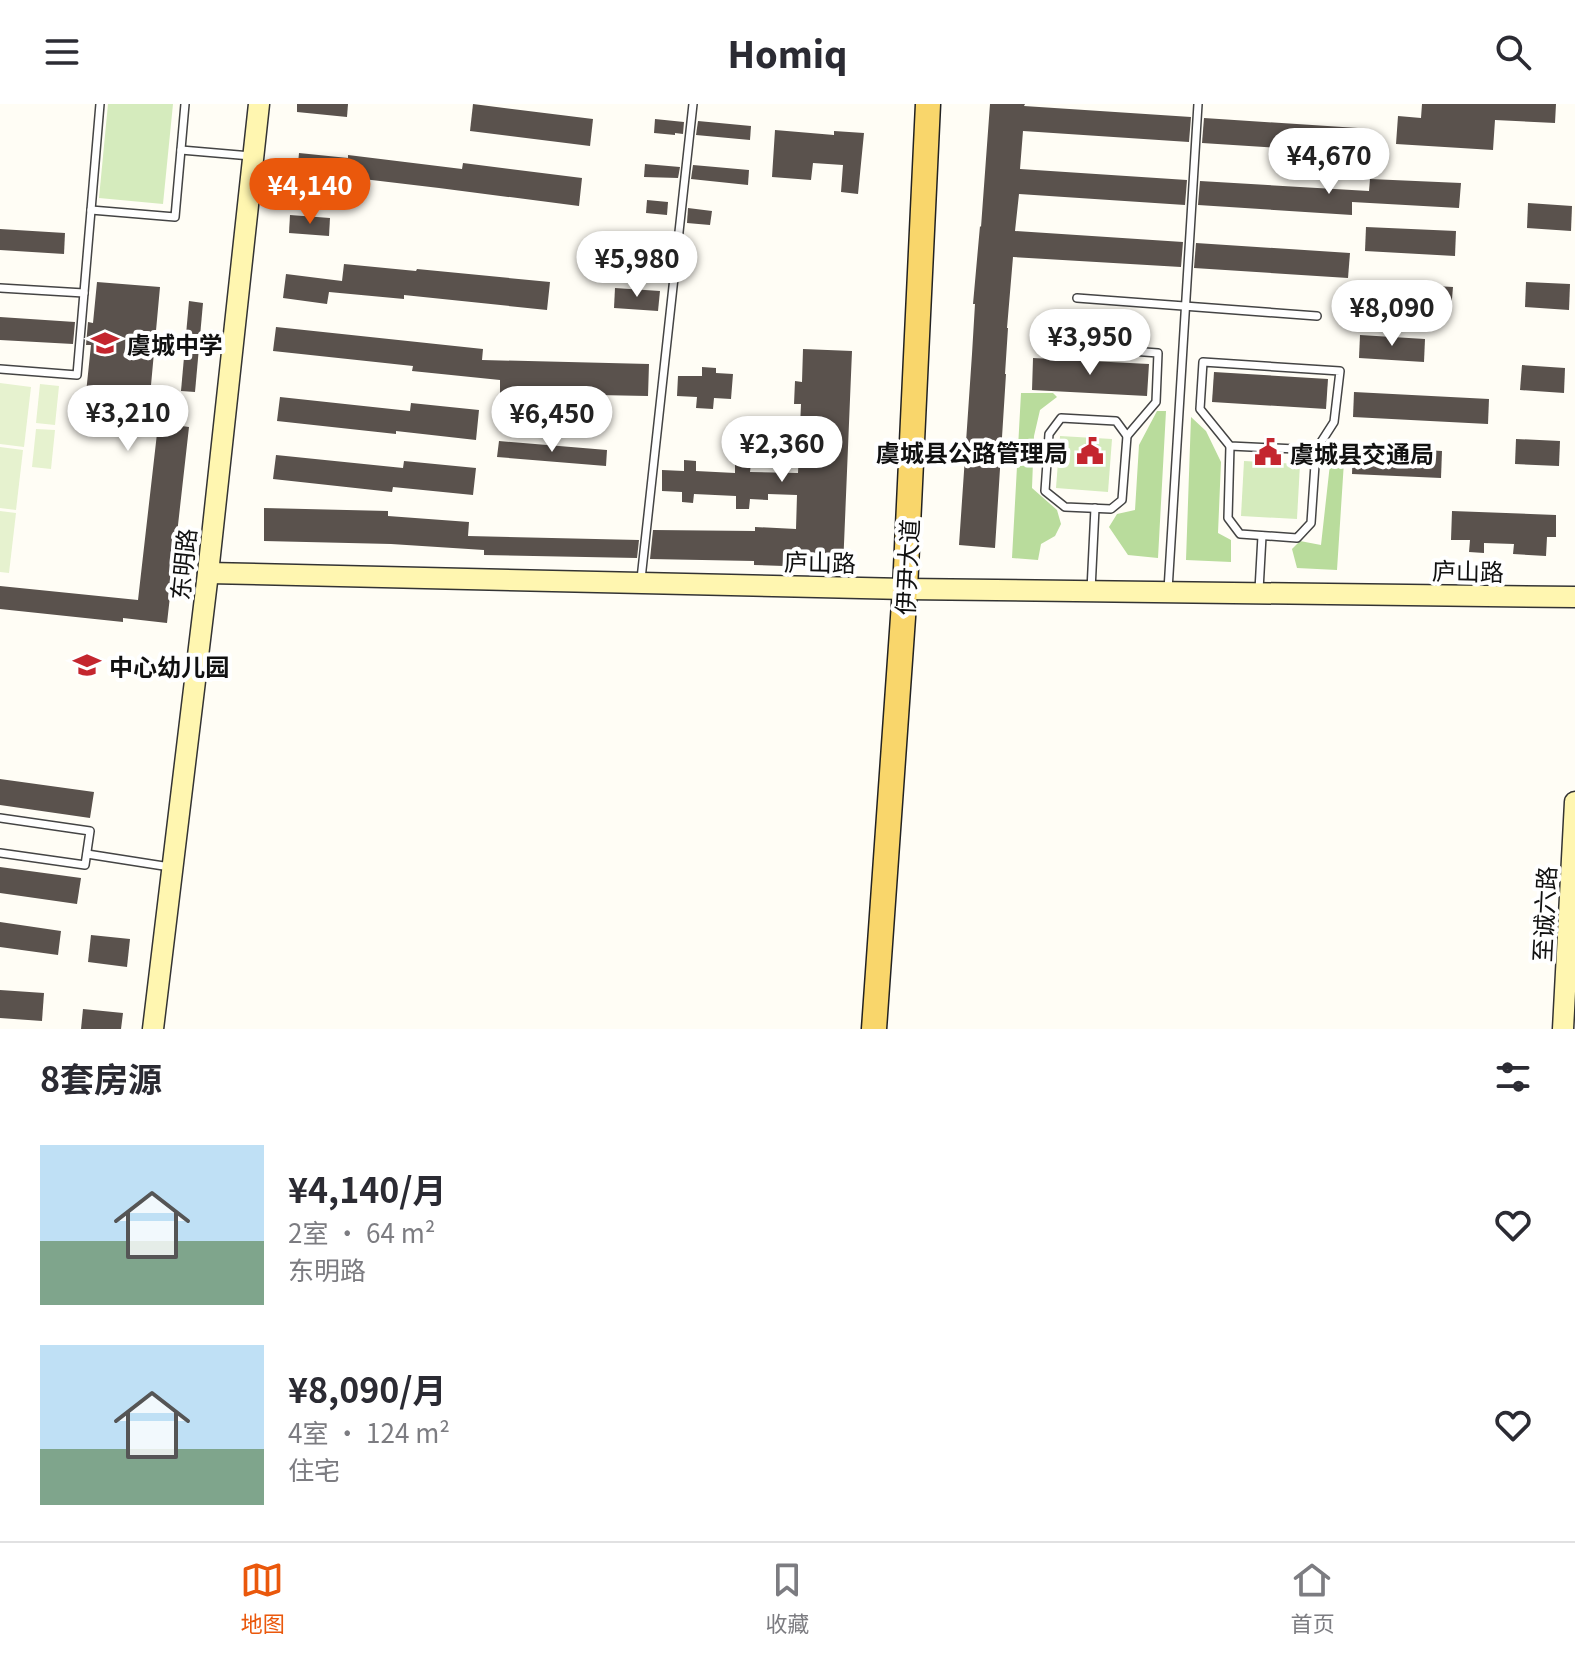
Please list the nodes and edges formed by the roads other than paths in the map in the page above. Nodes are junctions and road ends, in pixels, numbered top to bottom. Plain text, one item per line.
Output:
1 (100, 104) edge
2 (185, 104) edge
3 (259, 104) edge
4 (693, 104) edge
5 (928, 104) edge
6 (1198, 104) edge
7 (181, 150) junction
8 (253, 157) junction
9 (91, 210) junction
10 (0, 288) edge
11 (84, 293) junction
12 (1077, 298) dead end
13 (1185, 306) junction
14 (1317, 316) dead end
15 (1038, 344) dead end
16 (0, 369) edge
17 (1127, 436) junction
18 (1230, 446) junction
19 (1316, 450) junction
20 (1095, 508) junction
21 (1262, 536) junction
22 (208, 573) junction
23 (640, 583) junction
24 (905, 589) junction
25 (1090, 592) junction
26 (1168, 592) junction
27 (1259, 593) junction
28 (1575, 597) edge
29 (1575, 802) edge
30 (0, 818) edge
31 (0, 853) edge
32 (87, 854) junction
33 (173, 867) junction
34 (153, 1029) edge
35 (874, 1029) edge
36 (1563, 1029) edge

1 - 9 lane
2 - 7 lane
3 - 8 street, 东明路
4 - 23 lane
5 - 24 main road, 伊尹大道
6 - 13 lane
7 - 8 lane
7 - 9 lane
8 - 22 street, 东明路
9 - 11 lane
10 - 11 lane
11 - 16 lane
12 - 13 lane
13 - 14 lane
13 - 26 lane
15 - 17 lane
17 - 20 lane
17 - 20 lane
18 - 19 lane
18 - 19 lane
18 - 21 lane
19 - 21 lane
20 - 25 lane
21 - 27 lane
22 - 23 street, 庐山路
22 - 33 street, 东明路
23 - 24 street, 庐山路
24 - 25 street, 庐山路
24 - 35 main road, 伊尹大道
25 - 26 street, 庐山路
26 - 27 street, 庐山路
27 - 28 street, 庐山路
29 - 36 street, 至诚六路
30 - 32 lane
31 - 32 lane
32 - 33 lane
33 - 34 street, 东明路

